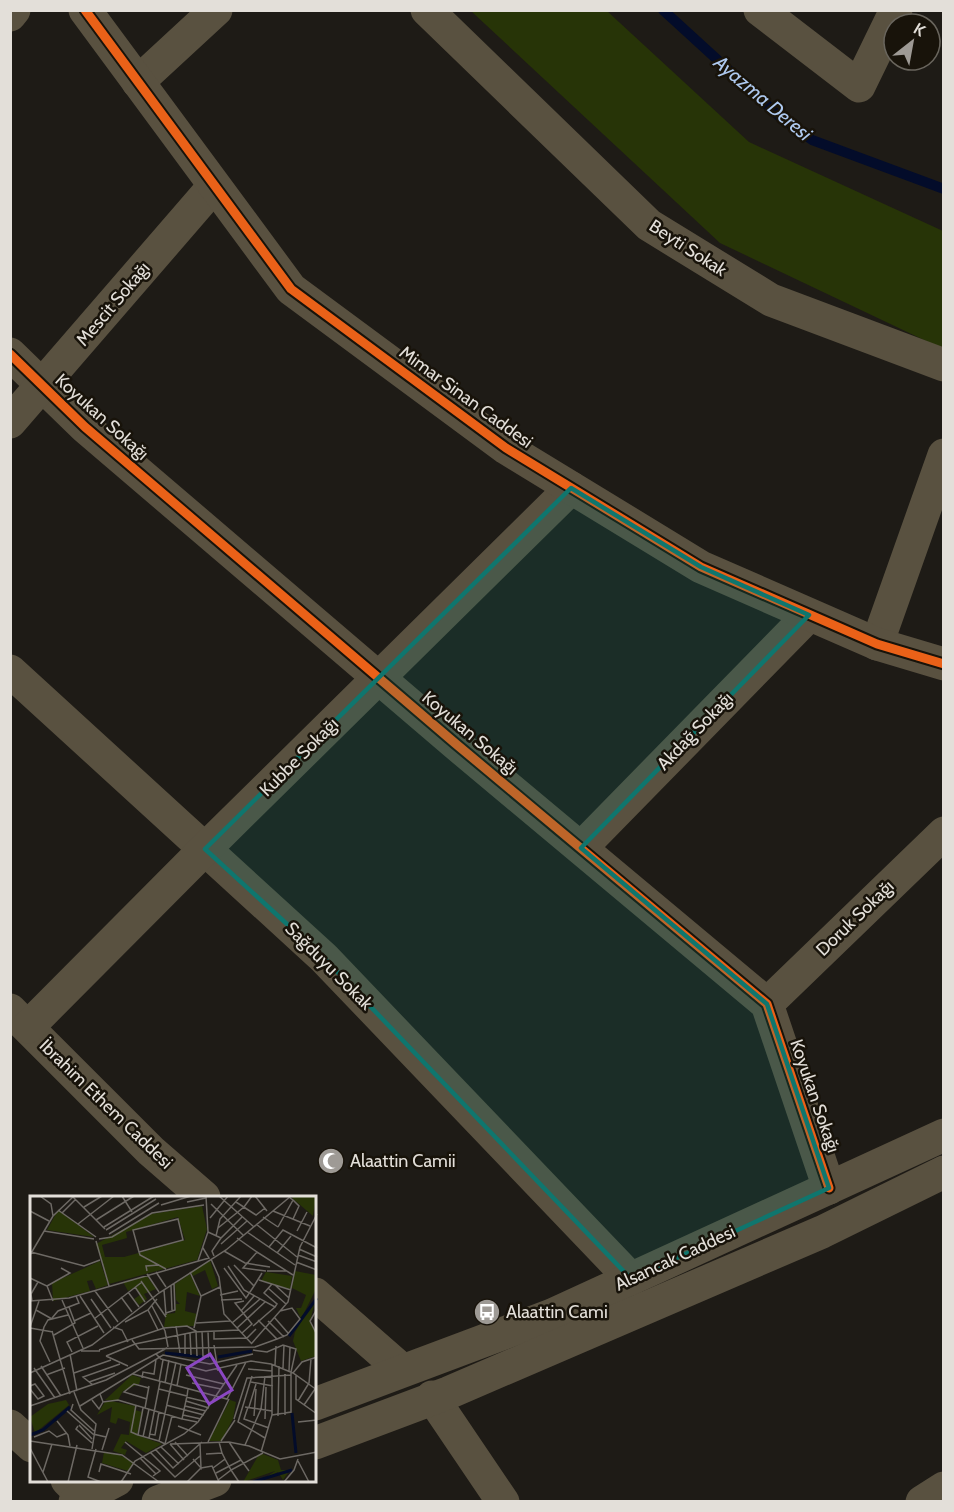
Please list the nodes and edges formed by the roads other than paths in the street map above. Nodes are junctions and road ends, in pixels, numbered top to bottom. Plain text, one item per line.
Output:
1 (14, 10) edge
2 (85, 10) edge
3 (216, 10) edge
4 (427, 10) edge
5 (760, 10) edge
6 (896, 10) edge
7 (10, 15) edge
8 (138, 82) junction
9 (214, 186) junction
10 (10, 354) edge
11 (944, 365) edge
12 (43, 386) junction
13 (10, 422) edge
14 (944, 455) edge
15 (571, 488) junction
16 (809, 615) junction
17 (877, 644) junction
18 (944, 663) edge
19 (10, 671) edge
20 (379, 678) junction
21 (944, 833) edge
22 (581, 848) junction
23 (205, 849) junction
24 (767, 1004) junction
25 (19, 1019) edge
26 (944, 1135) edge
27 (944, 1172) edge
28 (829, 1188) junction
29 (203, 1196) edge
30 (631, 1279) junction
31 (316, 1295) edge
32 (402, 1370) junction
33 (432, 1397) junction
34 (316, 1404) edge
35 (10, 1426) edge
36 (316, 1443) edge
37 (30, 1444) edge
38 (111, 1482) edge
39 (210, 1482) edge
40 (944, 1488) edge
41 (75, 1493) edge
42 (158, 1502) edge
43 (503, 1502) edge
44 (922, 1502) edge

1 - 7 street
2 - 8 street, Mimar Sinan Caddesi
3 - 8 street
4 - 11 street, Beyti Sokak
5 - 6 street
8 - 9 street, Mimar Sinan Caddesi
9 - 12 street, Mescit Sokağı
9 - 15 street, Mimar Sinan Caddesi
10 - 12 street, Koyukan Sokağı
12 - 13 street, Mescit Sokağı
12 - 20 street, Koyukan Sokağı
14 - 17 street
15 - 16 street, Mimar Sinan Caddesi
15 - 20 street, Kubbe Sokağı
16 - 17 street, Mimar Sinan Caddesi
16 - 22 street, Akdağ Sokağı
17 - 18 street, Mimar Sinan Caddesi
19 - 23 street, Sağduyu Sokak
20 - 22 street, Koyukan Sokağı
20 - 23 street, Kubbe Sokağı
21 - 24 street, Doruk Sokağı
22 - 24 street, Koyukan Sokağı
23 - 25 street, Kubbe Sokağı
23 - 30 street, Sağduyu Sokak
24 - 28 street, Koyukan Sokağı
25 - 29 street, İbrahim Ethem Caddesi
26 - 28 street, Alsancak Caddesi
27 - 33 street, Alsancak Caddesi
28 - 30 street, Alsancak Caddesi
30 - 32 street, Alsancak Caddesi
31 - 32 street
32 - 33 street
32 - 34 street, Alsancak Caddesi
33 - 36 street, Alsancak Caddesi
33 - 43 street
35 - 37 street
38 - 41 street
39 - 42 street
40 - 44 street

